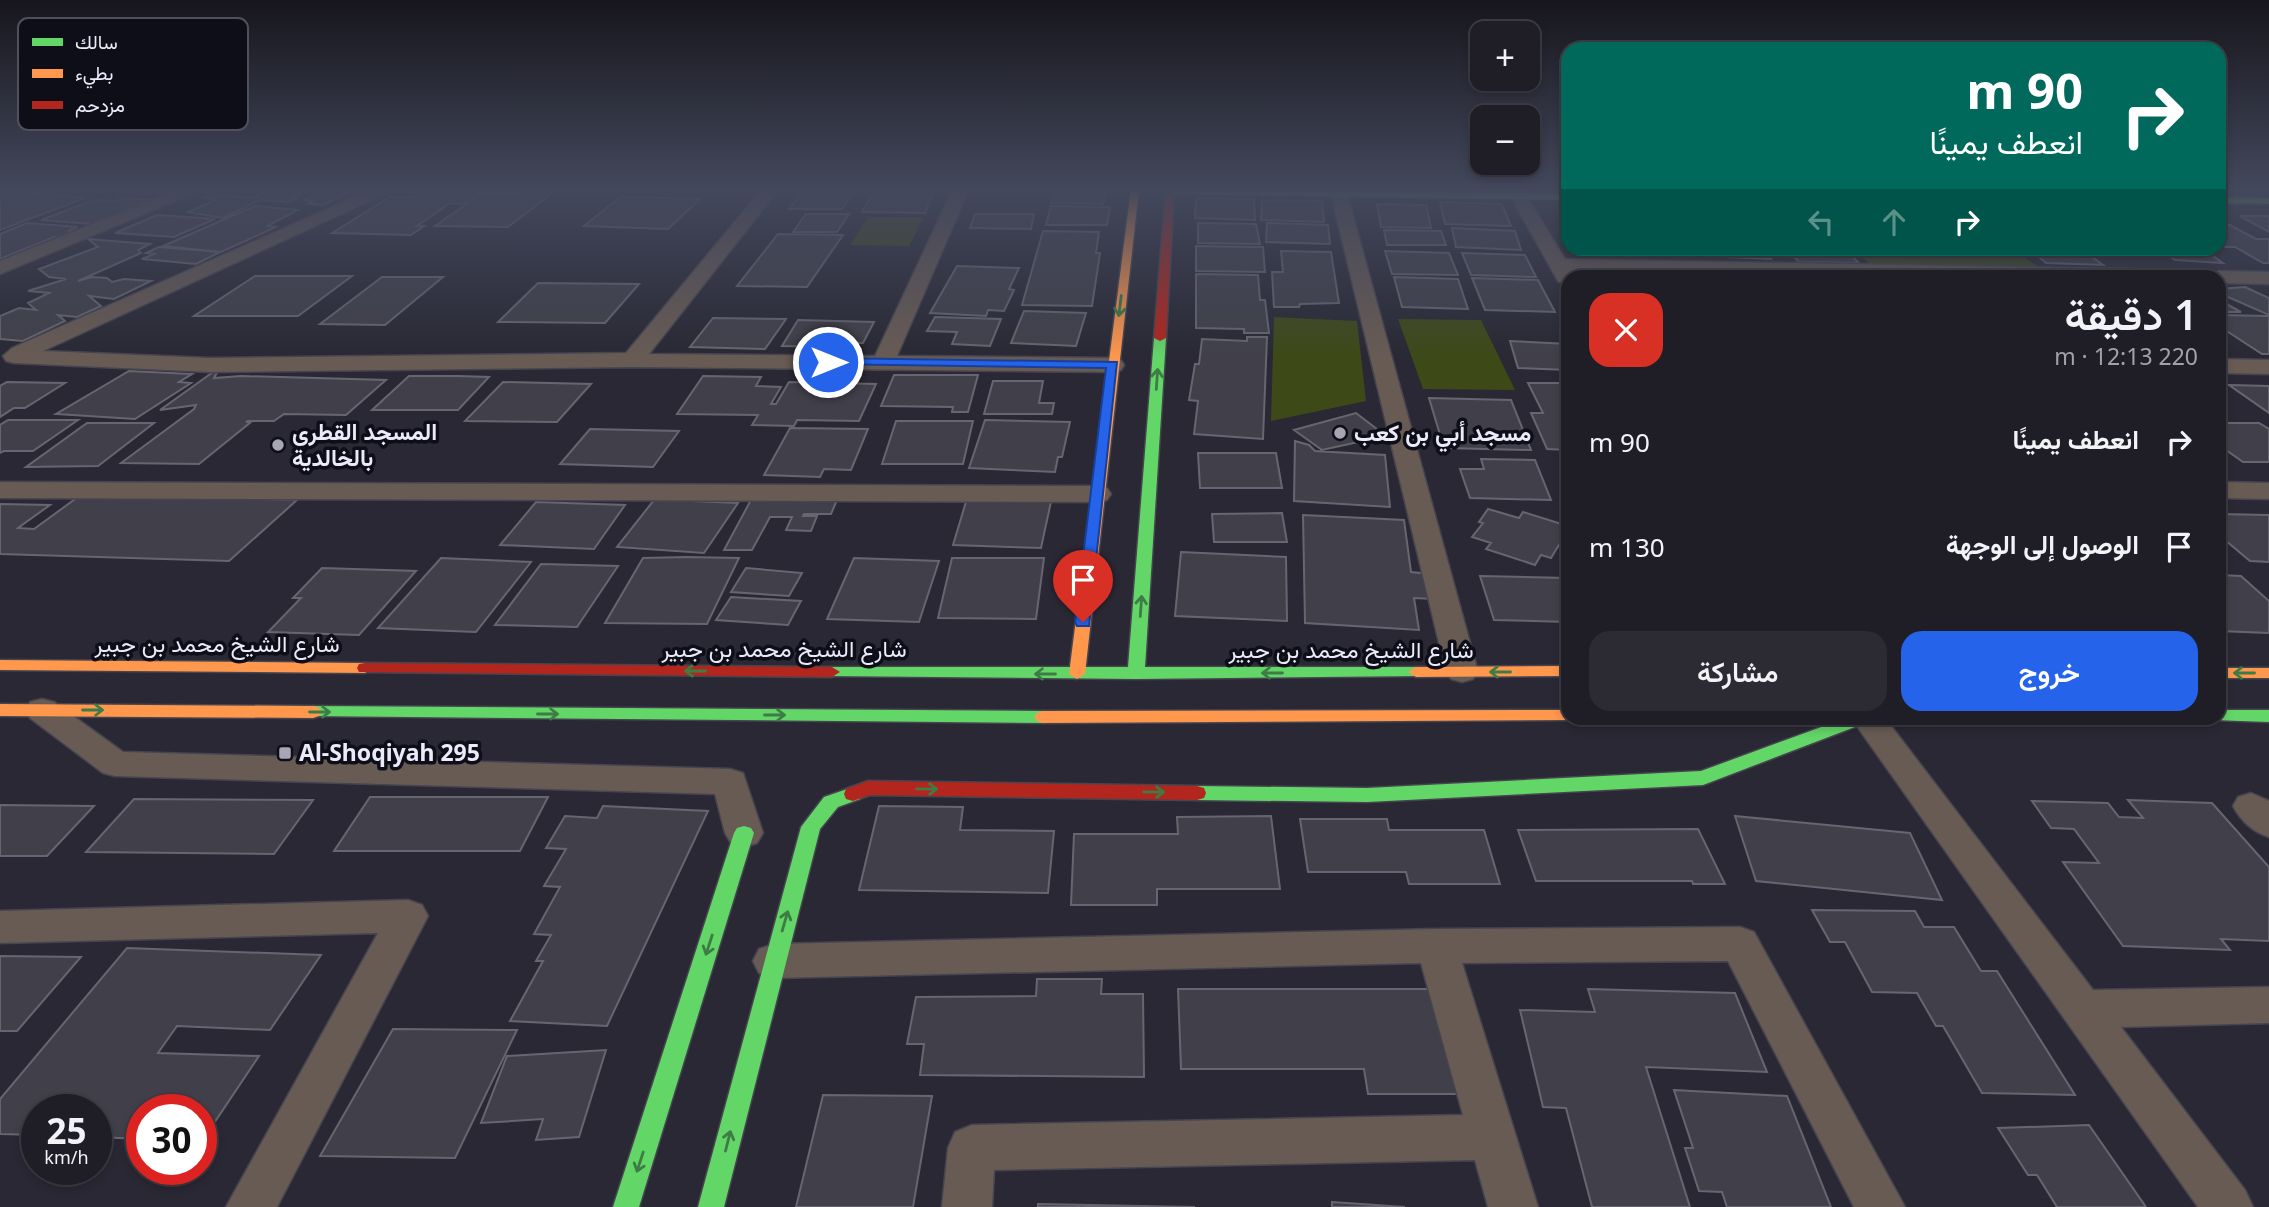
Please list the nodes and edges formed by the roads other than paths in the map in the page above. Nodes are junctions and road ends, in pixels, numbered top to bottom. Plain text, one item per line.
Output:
1 (57, 245) edge
2 (263, 245) edge
3 (726, 245) edge
4 (936, 245) edge
5 (1128, 245) edge
6 (1166, 245) edge
7 (1352, 245) edge
8 (1547, 245) edge
9 (0, 268) edge
10 (1561, 270) edge
11 (2226, 277) edge
12 (2269, 278) edge
13 (7, 359) edge
14 (632, 360) junction
15 (883, 362) junction
16 (1113, 365) junction
17 (2226, 366) edge
18 (2269, 367) edge
19 (0, 489) edge
20 (2226, 490) edge
21 (2269, 491) edge
22 (1098, 494) junction
23 (0, 665) edge
24 (1561, 671) edge
25 (1462, 672) junction
26 (2226, 673) edge
27 (2269, 673) edge
28 (1077, 674) junction
29 (1136, 674) junction
30 (0, 710) edge
31 (42, 710) junction
32 (1561, 716) edge
33 (2226, 716) edge
34 (2269, 716) edge
35 (1846, 725) edge
36 (1870, 725) edge
37 (744, 834) joint
38 (0, 927) edge
39 (1437, 946) junction
40 (774, 961) junction
41 (2269, 1005) edge
42 (2080, 1009) junction
43 (1493, 1136) junction
44 (251, 1207) edge
45 (626, 1207) edge
46 (711, 1207) edge
47 (967, 1207) edge
48 (1513, 1207) edge
49 (1880, 1207) edge
50 (2228, 1207) edge

1 - 9 street
2 - 13 street
3 - 14 street
4 - 15 street
5 -> 16 street
29 -> 6 street
7 - 25 street
8 - 10 street
11 - 12 street
13 - 14 street
14 - 15 street
15 - 16 street
16 - 22 street
17 - 18 street
19 - 22 street
20 - 21 street
22 - 28 street
28 -> 23 street, شارع الشيخ محمد بن جبير
24 -> 25 street, شارع الشيخ محمد بن جبير
25 -> 29 street, شارع الشيخ محمد بن جبير
27 -> 26 street
28 - 29 street, شارع الشيخ محمد بن جبير
30 - 31 street
31 -> 32 street
31 - 37 street
33 - 34 street
40 -> 35 street
36 - 42 street
37 -> 45 street
38 - 44 street
39 - 40 street
39 - 43 street
39 - 49 street
46 -> 40 street
41 - 42 street
42 - 50 street
43 - 47 street
43 - 48 street

